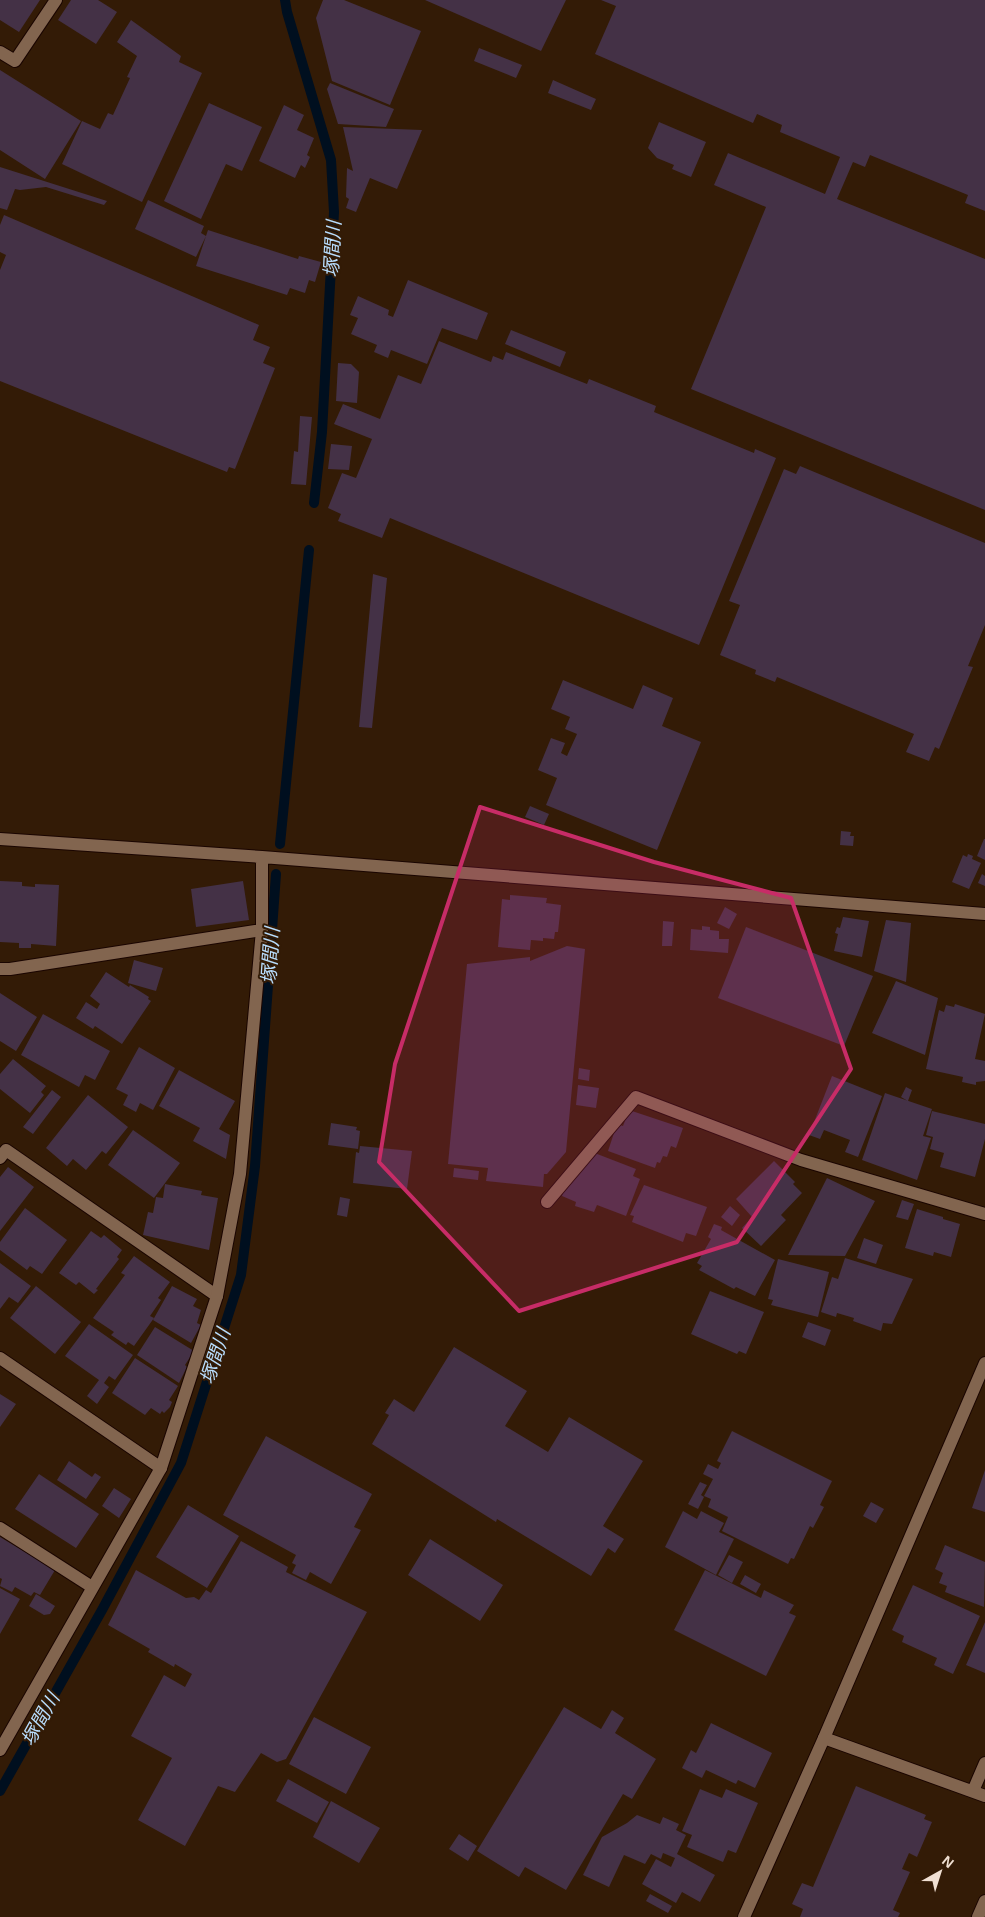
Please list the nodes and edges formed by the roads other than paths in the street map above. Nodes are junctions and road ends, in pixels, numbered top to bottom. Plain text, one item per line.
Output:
1 (56, 0) edge
2 (0, 52) edge
3 (0, 839) edge
4 (262, 857) junction
5 (985, 914) edge
6 (262, 930) junction
7 (0, 969) edge
8 (0, 1158) edge
9 (547, 1202) dead end
10 (985, 1214) edge
11 (217, 1296) junction
12 (0, 1358) edge
13 (985, 1363) edge
14 (161, 1468) junction
15 (0, 1528) edge
16 (92, 1587) junction
17 (824, 1738) junction
18 (0, 1750) edge
19 (985, 1763) edge
20 (973, 1791) junction
21 (985, 1796) edge
22 (985, 1901) edge
23 (744, 1917) edge
24 (978, 1917) edge

1 - 2 street
3 - 4 street
4 - 5 street
4 - 6 street
6 - 7 street
6 - 11 street
8 - 11 street
9 - 10 street
11 - 14 street
12 - 14 street
13 - 17 street
14 - 16 street
15 - 16 street
16 - 18 street
17 - 20 street
17 - 23 street
19 - 20 street
20 - 21 street
22 - 24 street

